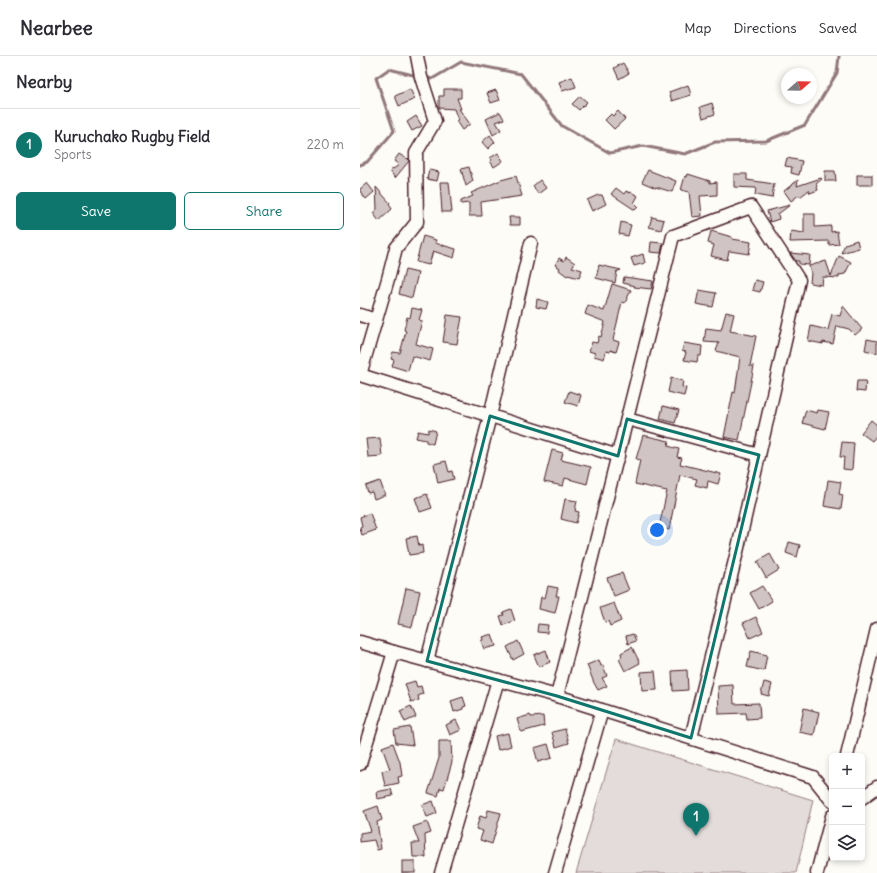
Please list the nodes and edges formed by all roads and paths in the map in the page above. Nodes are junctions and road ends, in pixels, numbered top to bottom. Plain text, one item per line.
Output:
1 (417, 56) edge
2 (531, 243) dead end
3 (360, 315) edge
4 (376, 320) junction
5 (360, 375) edge
6 (490, 416) junction
7 (627, 419) junction
8 (759, 455) junction
9 (618, 456) junction
10 (877, 629) edge
11 (360, 642) edge
12 (394, 652) junction
13 (427, 661) junction
14 (498, 680) junction
15 (557, 696) junction
16 (602, 710) junction
17 (691, 738) junction
18 (848, 753) edge
19 (360, 764) edge
20 (877, 787) edge
21 (865, 796) edge
22 (829, 797) edge
23 (830, 825) edge
24 (441, 873) edge
25 (556, 873) edge
26 (817, 873) edge

1 - 4 street
2 - 6 street
3 - 4 street
4 - 5 street
5 - 6 street
6 - 9 street
6 - 13 street
7 - 8 street
7 - 8 street
7 - 9 street
8 - 17 street
9 - 15 street
10 - 18 street
11 - 12 street
12 - 13 street
12 - 19 street
13 - 14 street
14 - 15 street
14 - 24 street
15 - 16 street
16 - 17 street
16 - 25 street
17 - 22 street
20 - 21 street
23 - 26 street

